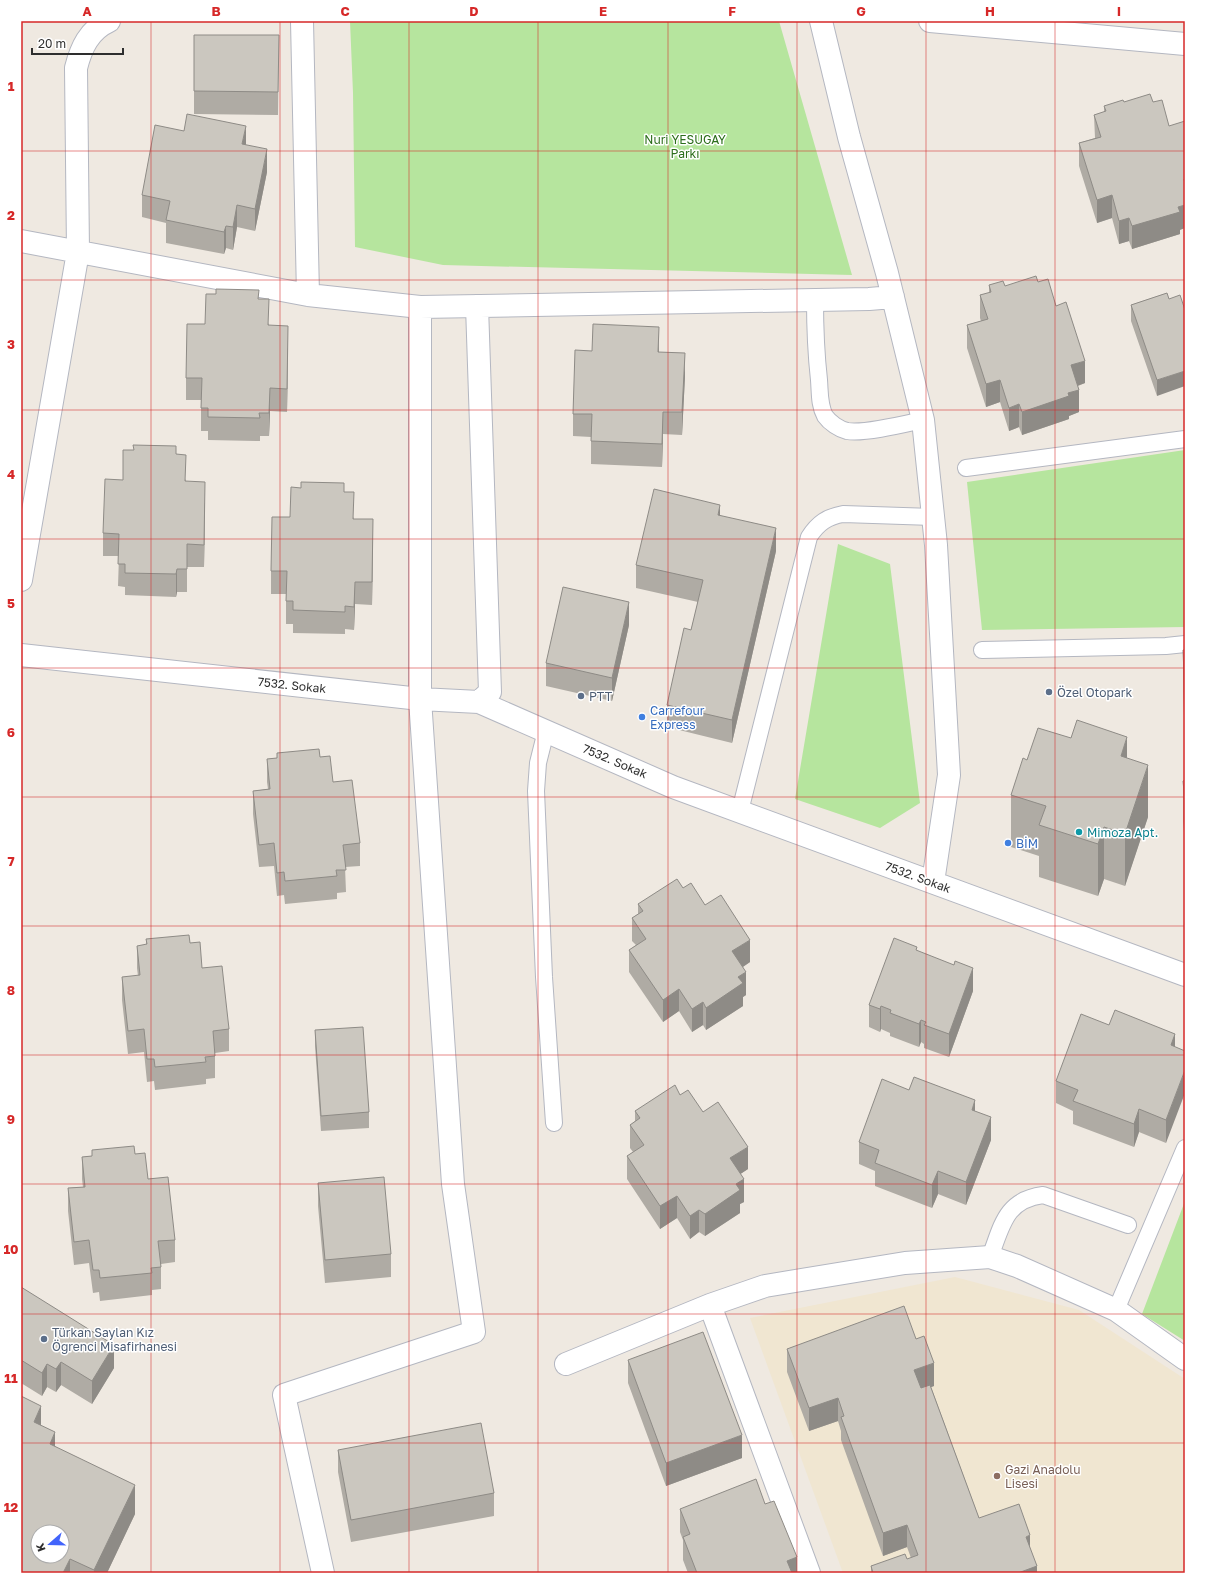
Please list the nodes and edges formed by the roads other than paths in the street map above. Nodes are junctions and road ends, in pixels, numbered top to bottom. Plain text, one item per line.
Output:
1 (109, 21) edge
2 (302, 21) edge
3 (821, 21) edge
4 (930, 21) edge
5 (1185, 44) edge
6 (21, 241) edge
7 (78, 252) junction
8 (308, 295) junction
9 (893, 297) junction
10 (814, 300) junction
11 (477, 306) junction
12 (420, 307) junction
13 (923, 420) junction
14 (1185, 439) edge
15 (966, 468) dead end
16 (933, 517) junction
17 (21, 580) edge
18 (1185, 644) edge
19 (982, 650) dead end
20 (21, 655) edge
21 (420, 699) junction
22 (479, 702) junction
23 (546, 731) junction
24 (740, 811) junction
25 (933, 882) junction
26 (1185, 975) edge
27 (554, 1123) dead end
28 (1185, 1148) edge
29 (1128, 1225) dead end
30 (990, 1257) junction
31 (710, 1304) junction
32 (1116, 1310) junction
33 (1185, 1359) edge
34 (566, 1364) dead end
35 (323, 1573) edge
36 (809, 1573) edge

1 - 7 street
2 - 8 street
3 - 9 street
4 - 5 street
6 - 7 street
7 - 8 street
7 - 17 street
8 - 12 street
9 - 10 street
9 - 13 street
10 - 11 street
10 - 13 lane
11 - 12 street
11 - 22 street
12 - 21 street
13 - 16 street
14 - 15 lane
16 - 24 lane
16 - 25 street
18 - 19 lane
20 - 21 street, 7532. Sokak
21 - 22 street, 7532. Sokak
21 - 35 street
22 - 23 street, 7532. Sokak
23 - 24 street, 7532. Sokak
23 - 27 lane
24 - 25 street, 7532. Sokak
25 - 26 street, 7532. Sokak
28 - 32 lane
29 - 30 lane
30 - 31 street
30 - 32 street
31 - 34 street
31 - 36 street
32 - 33 street

